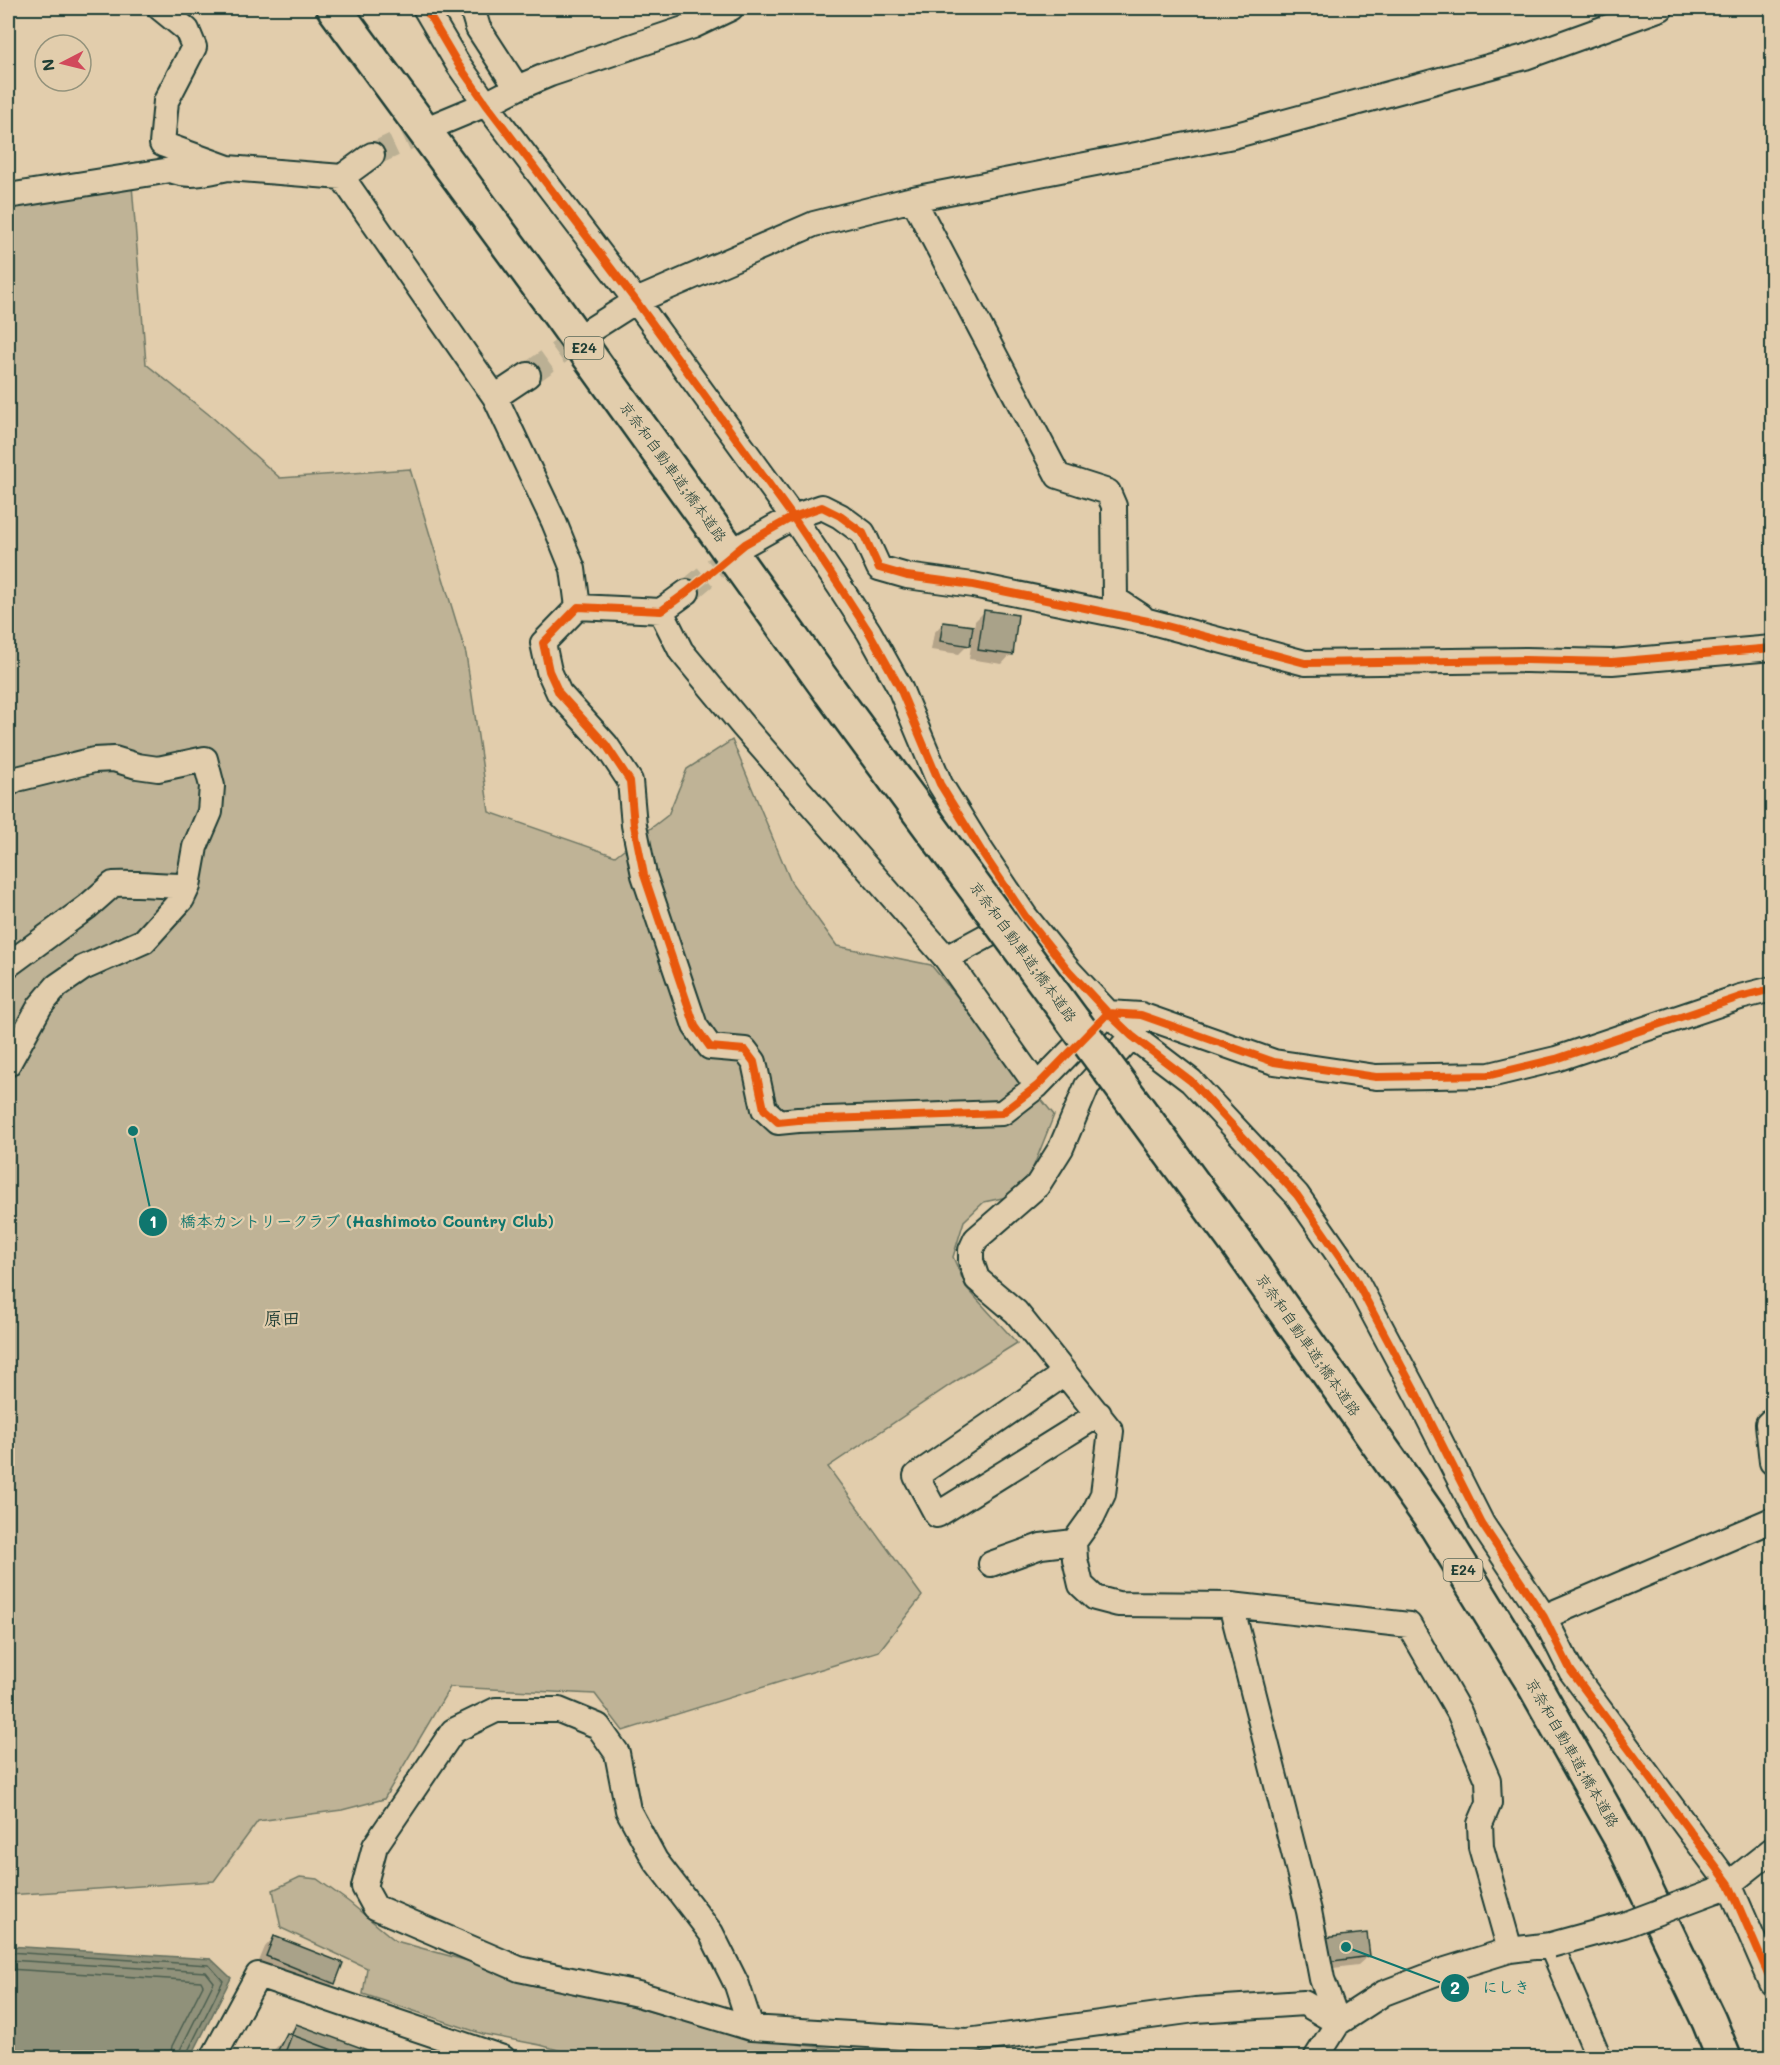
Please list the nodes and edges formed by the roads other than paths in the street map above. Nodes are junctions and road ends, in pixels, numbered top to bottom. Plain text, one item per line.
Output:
1 (160, 8) edge
2 (334, 8) edge
3 (425, 8) edge
4 (472, 8) edge
5 (731, 8) edge
6 (1661, 8) edge
7 (517, 88) junction
8 (486, 104) junction
9 (438, 124) tunnel mouth
10 (372, 155) tunnel mouth
11 (228, 168) junction
12 (342, 177) junction
13 (8, 196) edge
14 (913, 199) junction
15 (636, 301) junction
16 (592, 329) tunnel mouth
17 (528, 375) tunnel mouth
18 (495, 397) junction
19 (793, 517) junction
20 (745, 544) tunnel mouth
21 (687, 592) tunnel mouth
22 (578, 607) junction
23 (661, 611) junction
24 (1148, 621) junction
25 (1773, 648) edge
26 (8, 784) edge
27 (188, 886) junction
28 (1024, 916) junction
29 (946, 957) junction
30 (8, 965) edge
31 (1773, 988) edge
32 (1108, 1013) junction
33 (1136, 1026) junction
34 (8, 1064) edge
35 (1036, 1086) junction
36 (1064, 1374) junction
37 (1099, 1414) junction
38 (1773, 1420) edge
39 (1773, 1462) edge
40 (1773, 1520) edge
41 (1074, 1542) junction
42 (991, 1564) dead end
43 (1231, 1605) junction
44 (1544, 1617) junction
45 (1773, 1850) edge
46 (1723, 1887) junction
47 (1551, 1945) junction
48 (1510, 1950) junction
49 (1773, 1983) edge
50 (1338, 2023) junction
51 (751, 2028) junction
52 (961, 2049) edge
53 (213, 2058) edge
54 (503, 2058) edge
55 (1316, 2058) edge
56 (1599, 2058) edge
57 (1724, 2058) edge

1 - 11 street
2 - 57 highway, 京奈和自動車道;橋本道路 / E24, bridge
3 - 8 street
4 - 7 street
5 - 7 street
6 - 14 street
7 - 8 street
8 - 9 street
8 - 15 street
10 - 12 street
11 - 12 street
11 - 13 street
12 - 18 street
14 - 15 street
14 - 24 street
15 - 16 street
15 - 19 street
17 - 18 street
18 - 22 street
19 - 20 street
19 - 24 street
19 - 28 street
21 - 23 street
22 - 23 street
22 - 35 street
23 - 29 street
24 - 25 street
26 - 27 street
27 - 30 street
27 - 34 street
28 - 29 street
28 - 32 street
29 - 35 street
31 - 33 street
32 - 33 street
32 - 35 street
33 - 36 street
33 - 44 street
36 - 37 street
36 - 37 street
37 - 41 street
38 - 39 street
40 - 44 street
41 - 42 street
41 - 43 street
43 - 48 street
43 - 50 street
44 - 46 street
45 - 46 street
46 - 47 street, bridge
46 - 49 street
47 - 48 street
47 - 56 street
48 - 50 street
50 - 52 street
50 - 55 street
51 - 51 street
51 - 52 street
53 - 54 street

